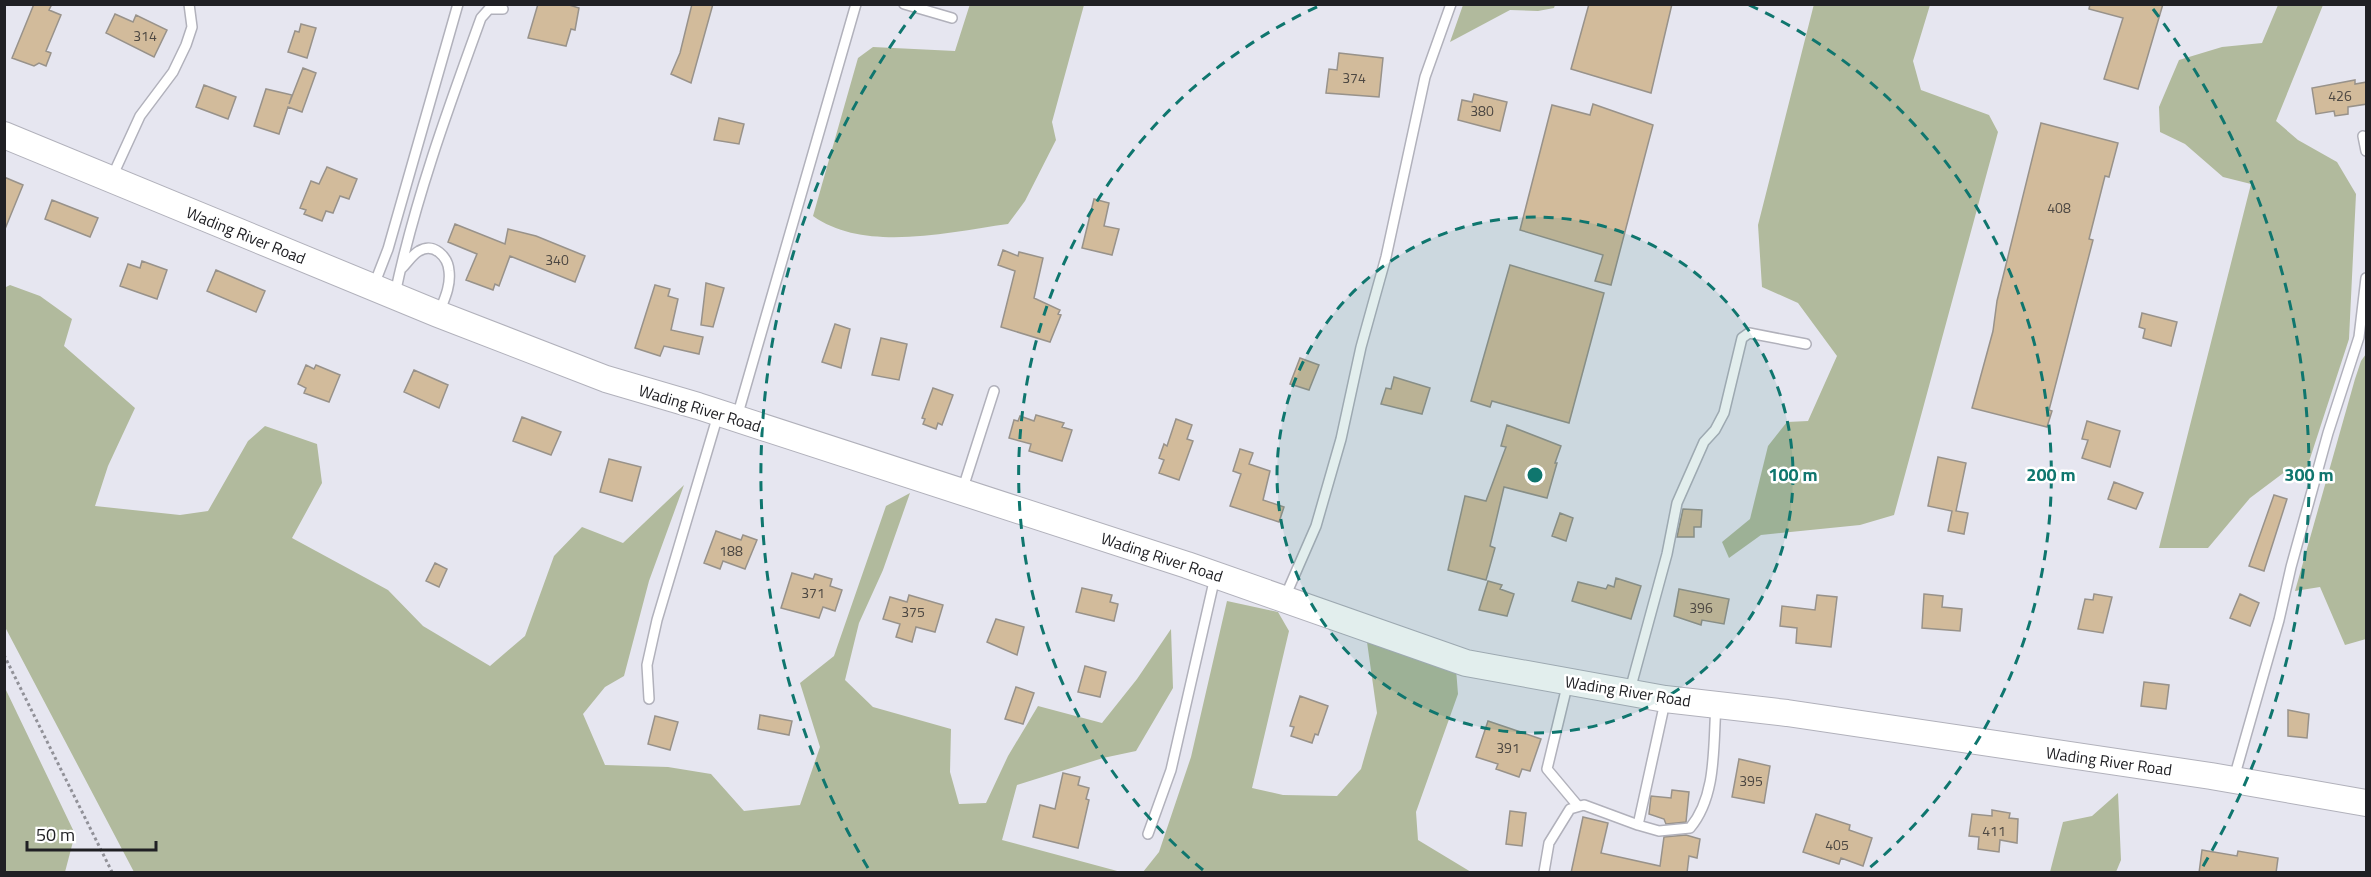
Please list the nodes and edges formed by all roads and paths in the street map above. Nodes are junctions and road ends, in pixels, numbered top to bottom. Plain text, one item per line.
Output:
1 (189, 4) edge
2 (458, 4) edge
3 (855, 4) edge
4 (904, 4) edge
5 (1450, 5) edge
6 (503, 9) dead end
7 (952, 18) dead end
8 (4, 135) edge
9 (2363, 136) dead end
10 (2367, 151) edge
11 (111, 179) junction
12 (400, 270) junction
13 (2367, 278) edge
14 (384, 292) junction
15 (438, 314) junction
16 (2363, 333) edge
17 (1806, 344) dead end
18 (994, 391) dead end
19 (728, 415) junction
20 (962, 492) junction
21 (1216, 575) junction
22 (1284, 599) junction
23 (4, 655) edge
24 (1569, 682) junction
25 (1630, 693) junction
26 (650, 699) dead end
27 (1665, 699) junction
28 (1716, 705) junction
29 (2233, 780) junction
30 (2367, 802) edge
31 (1578, 806) junction
32 (1638, 825) junction
33 (1148, 834) dead end
34 (112, 873) edge
35 (1544, 873) edge

1 - 11 lane
2 - 14 lane
3 - 19 lane
4 - 7 lane
5 - 22 lane
6 - 12 lane
8 - 11 main road, Wading River Road
9 - 10 lane
11 - 14 main road, Wading River Road
12 - 14 lane
12 - 15 lane
13 - 16 lane
14 - 15 main road, Wading River Road
15 - 19 main road, Wading River Road
16 - 29 lane
17 - 25 lane
18 - 20 lane
19 - 20 main road, Wading River Road
19 - 26 lane
20 - 21 main road, Wading River Road
21 - 22 main road, Wading River Road
21 - 33 lane
22 - 24 main road, Wading River Road
23 - 34 path
24 - 25 main road, Wading River Road
24 - 31 lane
25 - 27 main road, Wading River Road
27 - 28 main road, Wading River Road
27 - 32 lane
28 - 29 main road, Wading River Road
28 - 32 lane
29 - 30 main road, Wading River Road
31 - 32 lane
31 - 35 lane

